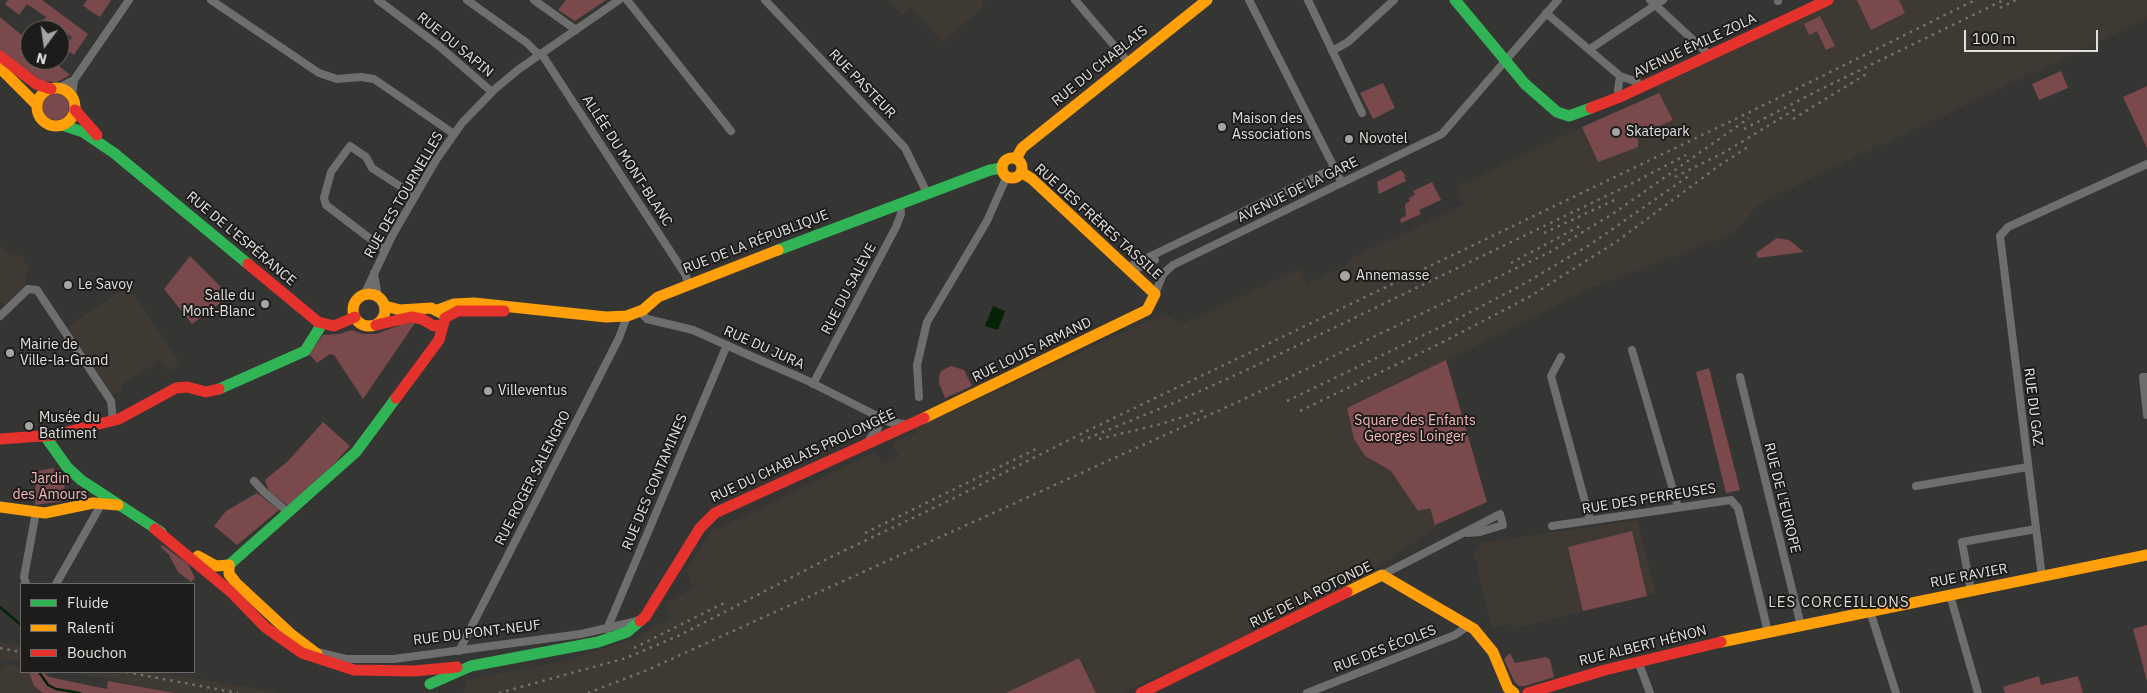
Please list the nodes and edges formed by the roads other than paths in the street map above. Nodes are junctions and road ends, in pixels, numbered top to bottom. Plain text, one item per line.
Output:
1 (129, 0) edge
2 (212, 0) edge
3 (378, 0) edge
4 (467, 0) edge
5 (534, 0) edge
6 (620, 0) edge
7 (627, 0) edge
8 (765, 0) edge
9 (1075, 0) edge
10 (1207, 0) edge
11 (1249, 0) edge
12 (1308, 0) edge
13 (1394, 0) edge
14 (1455, 0) edge
15 (1558, 0) edge
16 (1663, 0) edge
17 (1812, 0) edge
18 (1828, 0) edge
19 (1652, 3) edge
20 (1546, 13) junction
21 (576, 30) junction
22 (1590, 49) junction
23 (1332, 50) junction
24 (1705, 51) junction
25 (540, 54) junction
26 (0, 56) edge
27 (1507, 60) junction
28 (1129, 63) junction
29 (0, 68) edge
30 (1620, 76) junction
31 (74, 80) junction
32 (1637, 82) junction
33 (54, 88) junction
34 (492, 92) junction
35 (1616, 95) junction
36 (72, 96) junction
37 (37, 105) junction
38 (75, 110) junction
39 (1362, 113) dead end
40 (62, 125) junction
41 (731, 131) dead end
42 (454, 134) junction
43 (114, 153) junction
44 (1016, 159) junction
45 (2147, 164) edge
46 (1334, 168) junction
47 (1004, 172) junction
48 (1021, 172) junction
49 (1342, 183) junction
50 (927, 193) junction
51 (415, 196) junction
52 (900, 204) junction
53 (385, 250) junction
54 (1128, 270) junction
55 (374, 273) junction
56 (689, 284) junction
57 (1155, 294) junction
58 (364, 295) junction
59 (381, 301) junction
60 (640, 312) junction
61 (0, 316) edge
62 (627, 316) junction
63 (355, 317) junction
64 (442, 317) junction
65 (322, 324) junction
66 (374, 325) junction
67 (727, 345) junction
68 (1632, 350) dead end
69 (1561, 357) dead end
70 (1740, 377) dead end
71 (2145, 377) edge
72 (813, 384) junction
73 (919, 397) dead end
74 (2147, 415) edge
75 (876, 416) junction
76 (116, 420) junction
77 (910, 422) junction
78 (45, 436) junction
79 (0, 439) edge
80 (867, 442) junction
81 (2028, 467) junction
82 (254, 481) dead end
83 (85, 483) junction
84 (1916, 486) dead end
85 (104, 499) junction
86 (0, 507) edge
87 (76, 507) junction
88 (1678, 507) junction
89 (36, 512) junction
90 (290, 513) junction
91 (1590, 520) junction
92 (1552, 526) dead end
93 (155, 529) junction
94 (2036, 529) junction
95 (1468, 533) dead end
96 (2147, 555) edge
97 (229, 565) junction
98 (1382, 576) junction
99 (2042, 577) junction
100 (26, 583) edge
101 (57, 583) edge
102 (1971, 591) junction
103 (1950, 595) junction
104 (1870, 611) junction
105 (275, 619) junction
106 (643, 619) junction
107 (1469, 625) junction
108 (1801, 626) junction
109 (265, 627) junction
110 (607, 630) junction
111 (1768, 632) junction
112 (313, 651) junction
113 (460, 651) junction
114 (1638, 661) junction
115 (330, 663) junction
116 (471, 666) junction
117 (414, 671) junction
118 (431, 690) edge
119 (1141, 693) edge
120 (1308, 693) edge
121 (1514, 693) edge
122 (1528, 693) edge
123 (1650, 693) edge
124 (1896, 693) edge
125 (1978, 693) edge

1 - 31 street
2 - 42 street
3 - 34 street, RUE DU SAPIN
4 - 25 street, ALLÉE DU MONT-BLANC
5 - 21 street
6 - 21 street, RUE DES TOURNELLES
7 - 41 street
8 - 50 street, RUE PASTEUR
9 - 28 street
10 - 28 street, RUE DU CHABLAIS
11 - 46 street
12 - 23 street
13 - 23 street
14 - 27 street
15 - 20 street, AVENUE DE LA GARE
16 - 19 street
17 - 24 street, AVENUE ÉMILE ZOLA
18 - 35 street, AVENUE ÉMILE ZOLA
19 - 22 street
19 - 24 street
20 - 22 street
20 - 27 street, AVENUE DE LA GARE
21 - 25 street, RUE DES TOURNELLES
22 - 30 street
23 - 39 street
24 - 32 street, AVENUE ÉMILE ZOLA
25 - 34 street, RUE DES TOURNELLES
25 - 56 street, ALLÉE DU MONT-BLANC
26 - 33 street
27 - 35 street, AVENUE ÉMILE ZOLA
27 - 49 street, AVENUE DE LA GARE
28 - 44 street, RUE DU CHABLAIS
29 - 37 street
30 - 32 street
30 - 35 street
31 - 33 street
31 - 36 street
32 - 35 street, AVENUE ÉMILE ZOLA
33 - 36 street
33 - 37 street
34 - 42 street, RUE DES TOURNELLES
36 - 38 street
37 - 40 street
38 - 40 street
38 - 43 street, RUE DE L'ESPÉRANCE
40 - 43 street, RUE DE L'ESPÉRANCE
42 - 51 street, RUE DES TOURNELLES
43 - 65 street, RUE DE L'ESPÉRANCE
44 - 47 street
44 - 48 street
45 - 81 street, RUE DU GAZ
46 - 49 street
46 - 54 street
47 - 48 street
47 - 50 street, RUE DE LA RÉPUBLIQUE
47 - 73 street
48 - 54 street, RUE DES FRÈRES TASSILE
49 - 57 street, AVENUE DE LA GARE
50 - 52 street, RUE DE LA RÉPUBLIQUE
51 - 53 street, RUE DES TOURNELLES
51 - 53 street
52 - 56 street, RUE DE LA RÉPUBLIQUE
52 - 72 street, RUE DU SALÈVE
53 - 55 street, RUE DES TOURNELLES
54 - 57 street, RUE DES FRÈRES TASSILE
55 - 58 street, RUE DES TOURNELLES
55 - 59 street, RUE DES TOURNELLES
56 - 60 street, RUE DE LA RÉPUBLIQUE
57 - 77 street, RUE LOUIS ARMAND
58 - 59 street
58 - 63 street
59 - 64 street, RUE DE LA RÉPUBLIQUE
59 - 66 street
60 - 62 street, RUE DE LA RÉPUBLIQUE
60 - 67 street, RUE DU JURA
61 - 76 street
62 - 64 street, RUE DE LA RÉPUBLIQUE
62 - 113 street, RUE ROGER SALENGRO
63 - 65 street
63 - 66 street
64 - 66 street
64 - 90 street
65 - 76 street
67 - 72 street, RUE DU JURA
67 - 110 street, RUE DES CONTAMINES
68 - 88 street
69 - 91 street
70 - 108 street, RUE DE L'EUROPE
71 - 74 street
72 - 75 street, RUE DU JURA
75 - 77 street, RUE DU JURA
75 - 80 street
76 - 78 street
77 - 80 street, RUE DU CHABLAIS PROLONGÉE
78 - 79 street
78 - 83 street
80 - 106 street, RUE DU CHABLAIS PROLONGÉE
81 - 84 street
81 - 94 street, RUE DU GAZ
82 - 90 street
83 - 85 street
83 - 87 street
85 - 87 street
85 - 93 street, RUE DU PONT-NEUF
85 - 101 street
86 - 89 street
87 - 89 street
88 - 91 street, RUE DES PERREUSES
88 - 111 street, RUE DES PERREUSES
89 - 100 street
90 - 97 street
91 - 92 street, RUE DES PERREUSES
93 - 97 street, RUE DU PONT-NEUF
93 - 109 street, RUE DU PONT-NEUF
94 - 99 street, RUE DU GAZ
94 - 102 street
95 - 98 street
96 - 99 street, RUE RAVIER
97 - 105 street, RUE DU PONT-NEUF
98 - 107 street, RUE DE LA ROTONDE
98 - 119 street, RUE DE LA ROTONDE
99 - 102 street, RUE RAVIER
102 - 103 street, RUE RAVIER
103 - 104 street, RUE RAVIER
103 - 125 street
104 - 108 street, RUE RAVIER
104 - 124 street
105 - 109 street
105 - 112 street, RUE DU PONT-NEUF
106 - 110 street, RUE DU PONT-NEUF
106 - 116 street, RUE DU CHABLAIS PROLONGÉE
107 - 120 street, RUE DES ÉCOLES
107 - 121 street, RUE DE LA ROTONDE
108 - 111 street, RUE RAVIER
109 - 115 street, RUE DU PONT-NEUF
110 - 113 street, RUE DU PONT-NEUF
111 - 114 street, RUE ALBERT HÉNON
112 - 113 street, RUE DU PONT-NEUF
112 - 115 street, RUE DU PONT-NEUF
114 - 122 street, RUE ALBERT HÉNON
114 - 123 street
115 - 117 street, RUE DU PONT-NEUF
116 - 117 street, RUE DU CHABLAIS PROLONGÉE
116 - 118 street, RUE DU CHABLAIS PROLONGÉE
117 - 118 street

